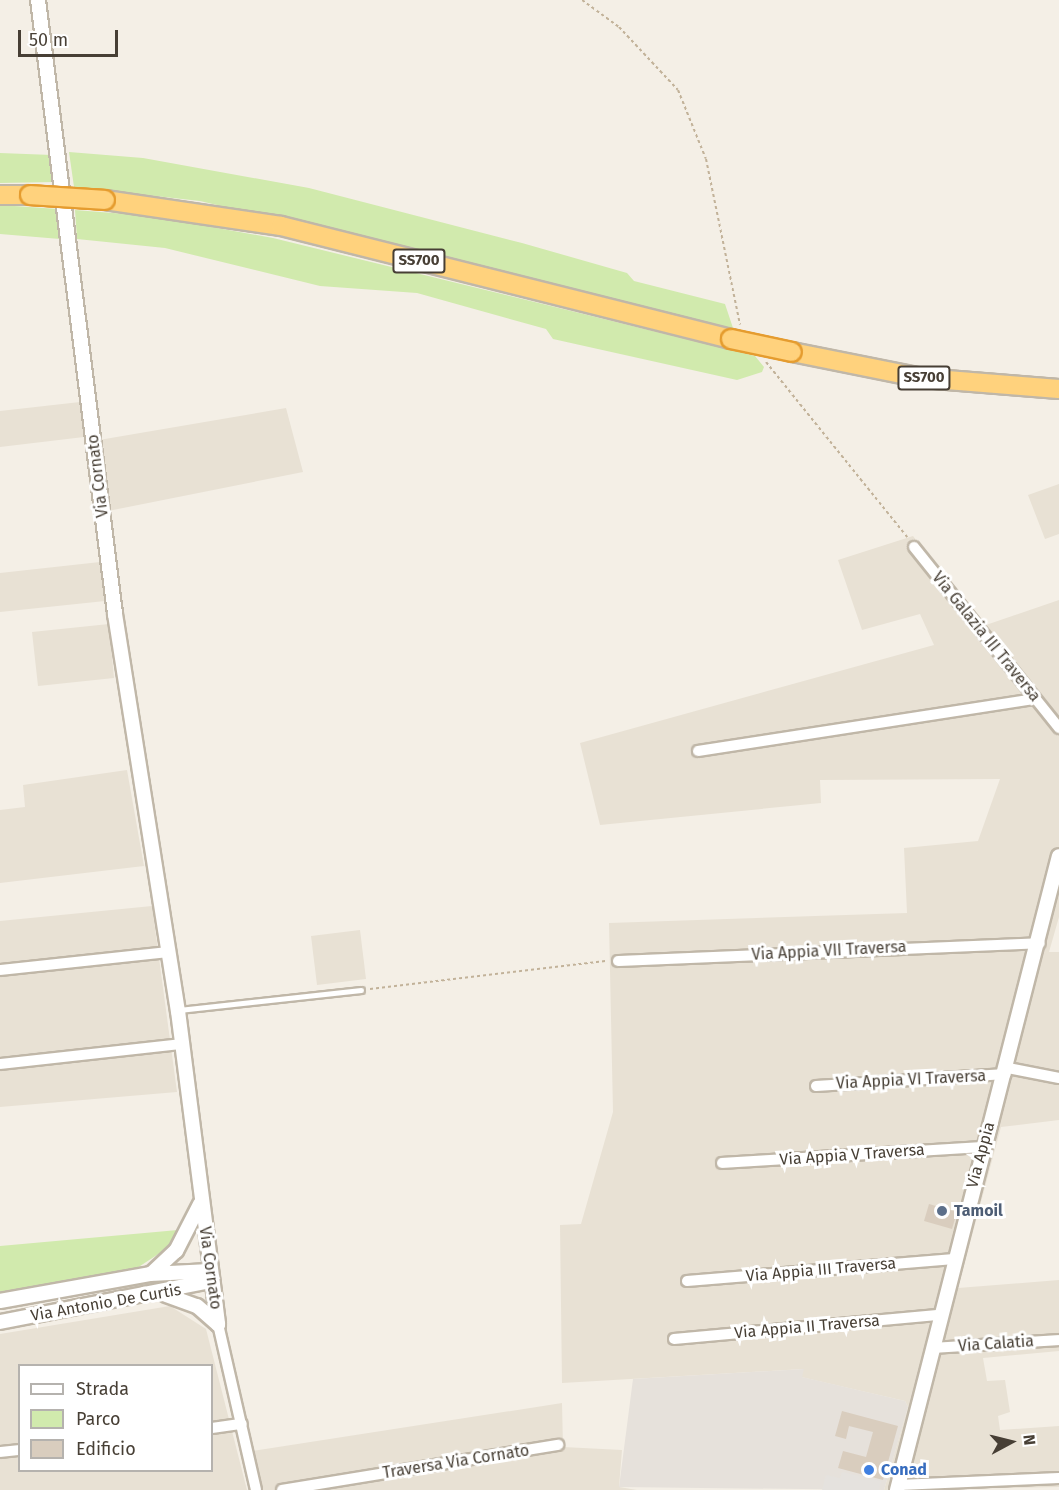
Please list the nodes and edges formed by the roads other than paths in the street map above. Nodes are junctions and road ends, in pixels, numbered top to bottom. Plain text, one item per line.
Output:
1 (38, 0) edge
2 (0, 195) edge
3 (1059, 388) edge
4 (914, 546) road end
5 (1035, 699) junction
6 (1059, 728) edge
7 (698, 751) dead end
8 (1059, 856) edge
9 (1057, 872) edge
10 (1040, 943) junction
11 (168, 952) junction
12 (618, 961) road end
13 (0, 970) edge
14 (361, 990) road end
15 (178, 1011) junction
16 (182, 1044) junction
17 (0, 1064) edge
18 (1007, 1071) junction
19 (1059, 1078) edge
20 (816, 1086) dead end
21 (982, 1147) junction
22 (722, 1163) dead end
23 (201, 1203) junction
24 (954, 1259) junction
25 (150, 1274) junction
26 (210, 1276) junction
27 (687, 1281) dead end
28 (158, 1294) junction
29 (0, 1301) edge
30 (940, 1315) junction
31 (0, 1322) edge
32 (218, 1324) junction
33 (674, 1339) dead end
34 (1059, 1340) edge
35 (933, 1348) junction
36 (242, 1424) junction
37 (213, 1428) edge
38 (558, 1445) dead end
39 (18, 1450) edge
40 (0, 1452) edge
41 (1059, 1478) edge
42 (898, 1487) edge
43 (256, 1490) edge
44 (282, 1490) edge

1 - 11 street, Via Cornato
2 - 3 highway, SS700, bridge
4 - 5 street, Via Galazia III Traversa
5 - 6 street, Via Galazia III Traversa
5 - 7 street
8 - 9 street, Via Appia
9 - 10 street, Via Appia
10 - 12 street, Via Appia VII Traversa
10 - 18 street, Via Appia
11 - 13 street
11 - 15 street, Via Cornato
14 - 15 lane
15 - 16 street, Via Cornato
16 - 17 street
16 - 23 street, Via Cornato
18 - 19 street, Via Appia VI Traversa
18 - 20 street, Via Appia VI Traversa
18 - 21 street, Via Appia
21 - 22 street, Via Appia V Traversa
21 - 24 street, Via Appia
23 - 25 street, Via Antonio De Curtis
23 - 26 street, Via Cornato
24 - 27 street, Via Appia III Traversa
24 - 30 street, Via Appia
25 - 26 street, Via Antonio De Curtis
25 - 29 street, Via Antonio De Curtis
26 - 28 street, Via Antonio De Curtis
26 - 32 street, Via Cornato
28 - 31 street, Via Antonio De Curtis
28 - 32 street
30 - 33 street, Via Appia II Traversa
30 - 35 street, Via Appia
32 - 36 street, Via Cornato
34 - 35 street, Via Calatia
35 - 42 street, Via Appia
36 - 37 street
36 - 43 street, Via Cornato
38 - 44 street, Traversa Via Cornato
39 - 40 street
41 - 42 street

